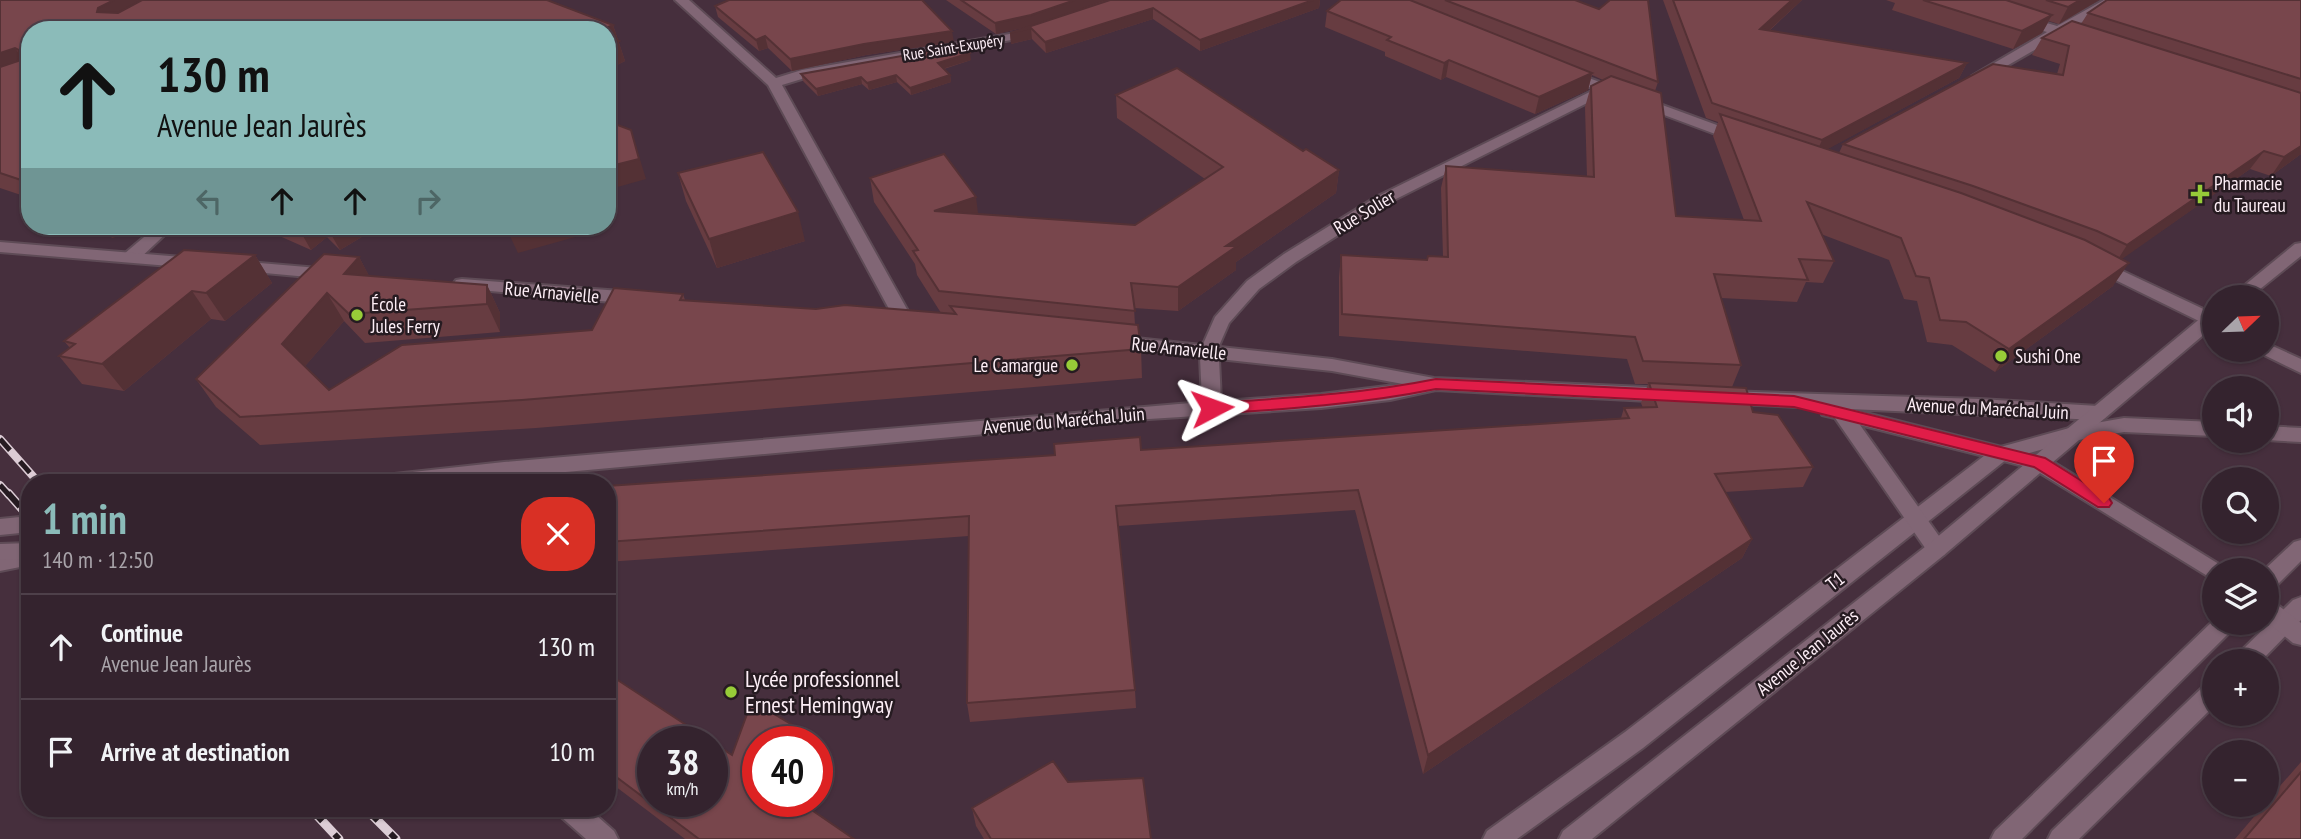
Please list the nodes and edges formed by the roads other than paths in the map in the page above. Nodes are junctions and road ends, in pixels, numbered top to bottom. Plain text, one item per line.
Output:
1 (681, 0) edge
2 (2113, 0) edge
3 (2011, 16) edge
4 (1045, 28) edge
5 (2060, 32) junction
6 (2098, 44) edge
7 (1555, 69) edge
8 (774, 83) junction
9 (1962, 85) edge
10 (1604, 89) junction
11 (1754, 144) edge
12 (156, 235) edge
13 (0, 247) edge
14 (2301, 248) edge
15 (2078, 256) edge
16 (130, 258) junction
17 (348, 275) edge
18 (444, 283) edge
19 (2254, 285) edge
20 (648, 299) edge
21 (2202, 314) edge
22 (877, 318) edge
23 (2202, 327) edge
24 (1094, 340) edge
25 (1209, 351) junction
26 (2279, 355) edge
27 (2301, 366) edge
28 (1436, 384) junction
29 (1794, 402) junction
30 (1212, 408) junction
31 (2098, 413) junction
32 (1842, 414) junction
33 (2202, 428) edge
34 (2073, 434) junction
35 (2279, 434) edge
36 (2301, 435) edge
37 (2000, 454) junction
38 (2039, 463) junction
39 (483, 474) edge
40 (1915, 517) junction
41 (21, 525) edge
42 (0, 527) edge
43 (2301, 548) edge
44 (1937, 549) junction
45 (21, 551) edge
46 (0, 552) edge
47 (21, 559) edge
48 (0, 563) edge
49 (2202, 565) edge
50 (2279, 569) edge
51 (2301, 606) edge
52 (2279, 618) edge
53 (2293, 629) edge
54 (2213, 635) edge
55 (2264, 649) edge
56 (2202, 703) edge
57 (579, 817) edge
58 (605, 839) edge
59 (1496, 839) edge
60 (1572, 839) edge
61 (2004, 839) edge
62 (2061, 839) edge

1 - 8 street
2 - 5 street
3 - 5 street
4 - 8 street, Rue Saint-Exupéry
5 - 6 street
5 - 9 street
7 - 10 street
8 - 22 street
10 - 11 street
10 - 25 street, Rue Solier
12 - 16 street
13 - 16 street
14 - 19 street
15 - 21 street
16 - 17 street
18 - 20 street, Rue Arnavielle
23 - 31 street, Avenue Jean Jaurès
24 - 25 street, Rue Arnavielle
25 - 28 street, Rue Arnavielle
25 - 30 street, Rue Solier
26 - 27 street
28 - 29 street, Avenue du Maréchal Juin
28 - 30 street, Avenue du Maréchal Juin
29 - 31 street, Avenue du Maréchal Juin
29 - 32 street, Avenue du Maréchal Juin
30 - 39 street, Avenue du Maréchal Juin
31 - 34 street, Avenue Jean Jaurès
32 - 37 street, Avenue du Maréchal Juin
32 - 40 street
33 - 34 street, T1
34 - 37 street, T1
34 - 38 street, Avenue Jean Jaurès
35 - 36 street
37 - 38 street, Avenue du Maréchal Juin
37 - 40 street, T1
38 - 44 street, Avenue Jean Jaurès
38 - 49 street
40 - 44 street
40 - 59 street, T1
41 - 42 street
43 - 50 street
44 - 60 street, Avenue Jean Jaurès
45 - 46 street
47 - 48 street
51 - 53 street
52 - 53 street
53 - 55 street
54 - 61 street
56 - 62 street
57 - 58 street

